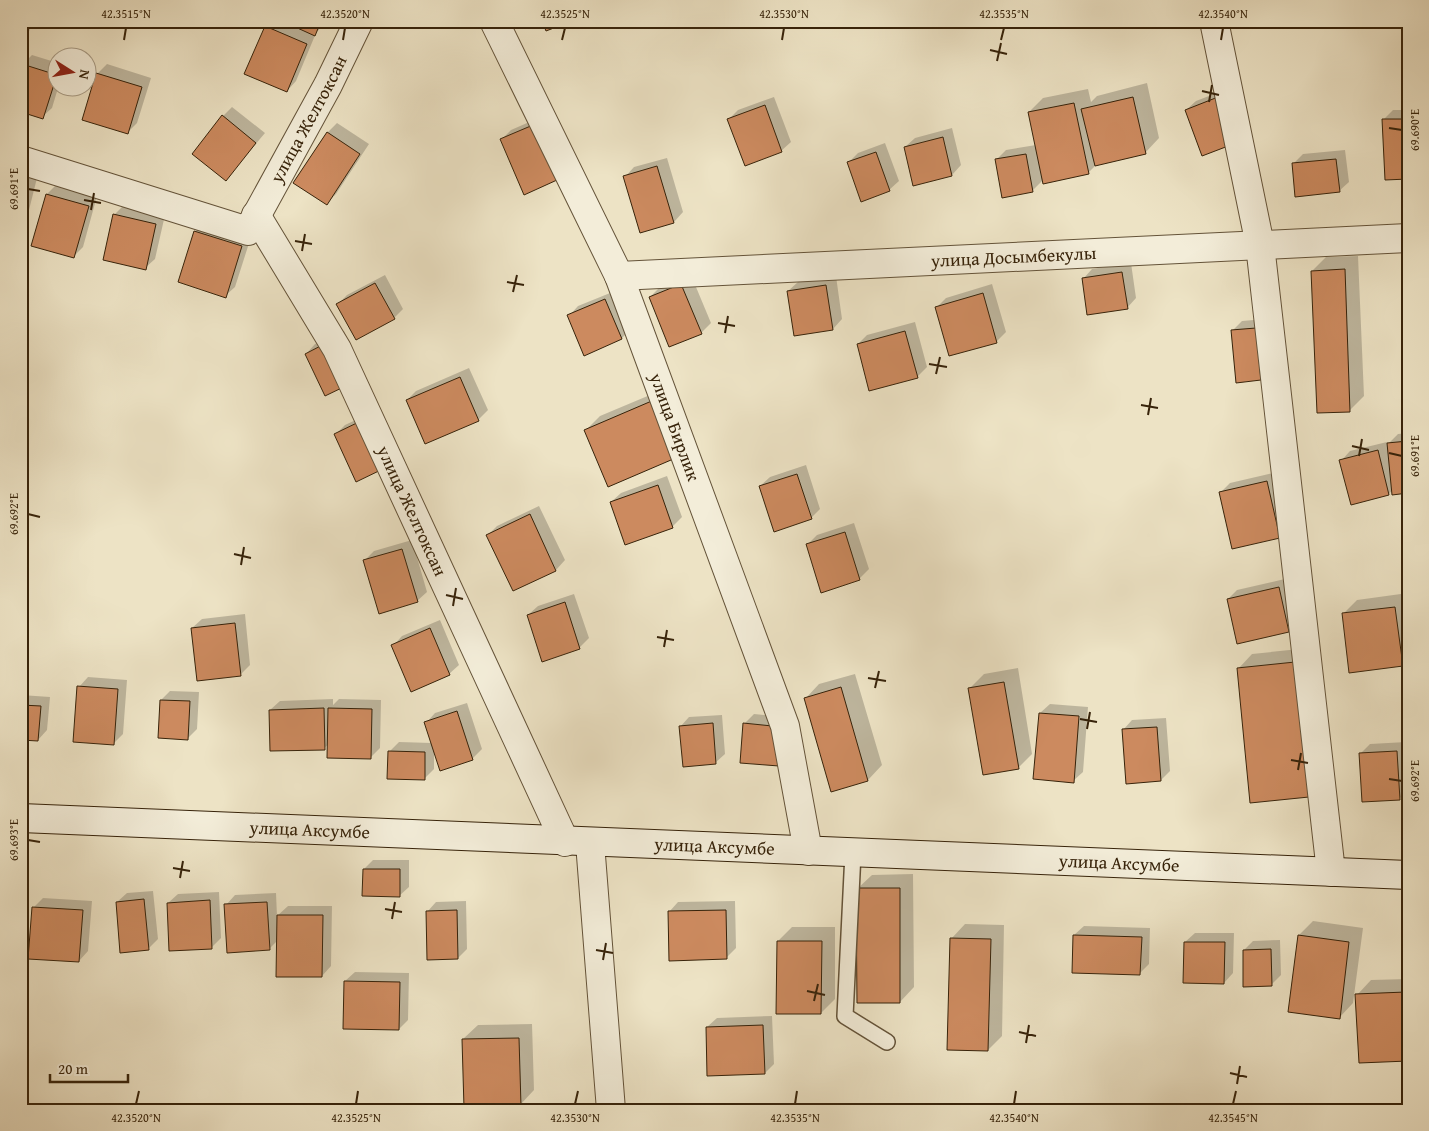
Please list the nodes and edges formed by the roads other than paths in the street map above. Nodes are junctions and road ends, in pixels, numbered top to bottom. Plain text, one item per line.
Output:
1 (359, 21) edge
2 (494, 21) edge
3 (1214, 21) edge
4 (21, 160) edge
5 (256, 215) junction
6 (1408, 238) edge
7 (1260, 245) junction
8 (619, 276) junction
9 (21, 818) edge
10 (577, 842) junction
11 (808, 851) junction
12 (853, 853) junction
13 (1331, 872) junction
14 (1408, 875) edge
15 (887, 1042) dead end
16 (611, 1110) edge

1 - 5 street, улица Желтоксан
2 - 8 street, улица Бирлик
3 - 7 street
4 - 5 street, улица Желтоксан
5 - 10 street, улица Желтоксан
6 - 7 street, улица Досымбекулы
7 - 8 street, улица Досымбекулы
7 - 13 street
8 - 11 street, улица Бирлик
9 - 10 street, улица Аксумбе
10 - 11 street, улица Аксумбе
10 - 16 street
11 - 12 street, улица Аксумбе
12 - 13 street, улица Аксумбе
12 - 15 lane
13 - 14 street, улица Аксумбе

